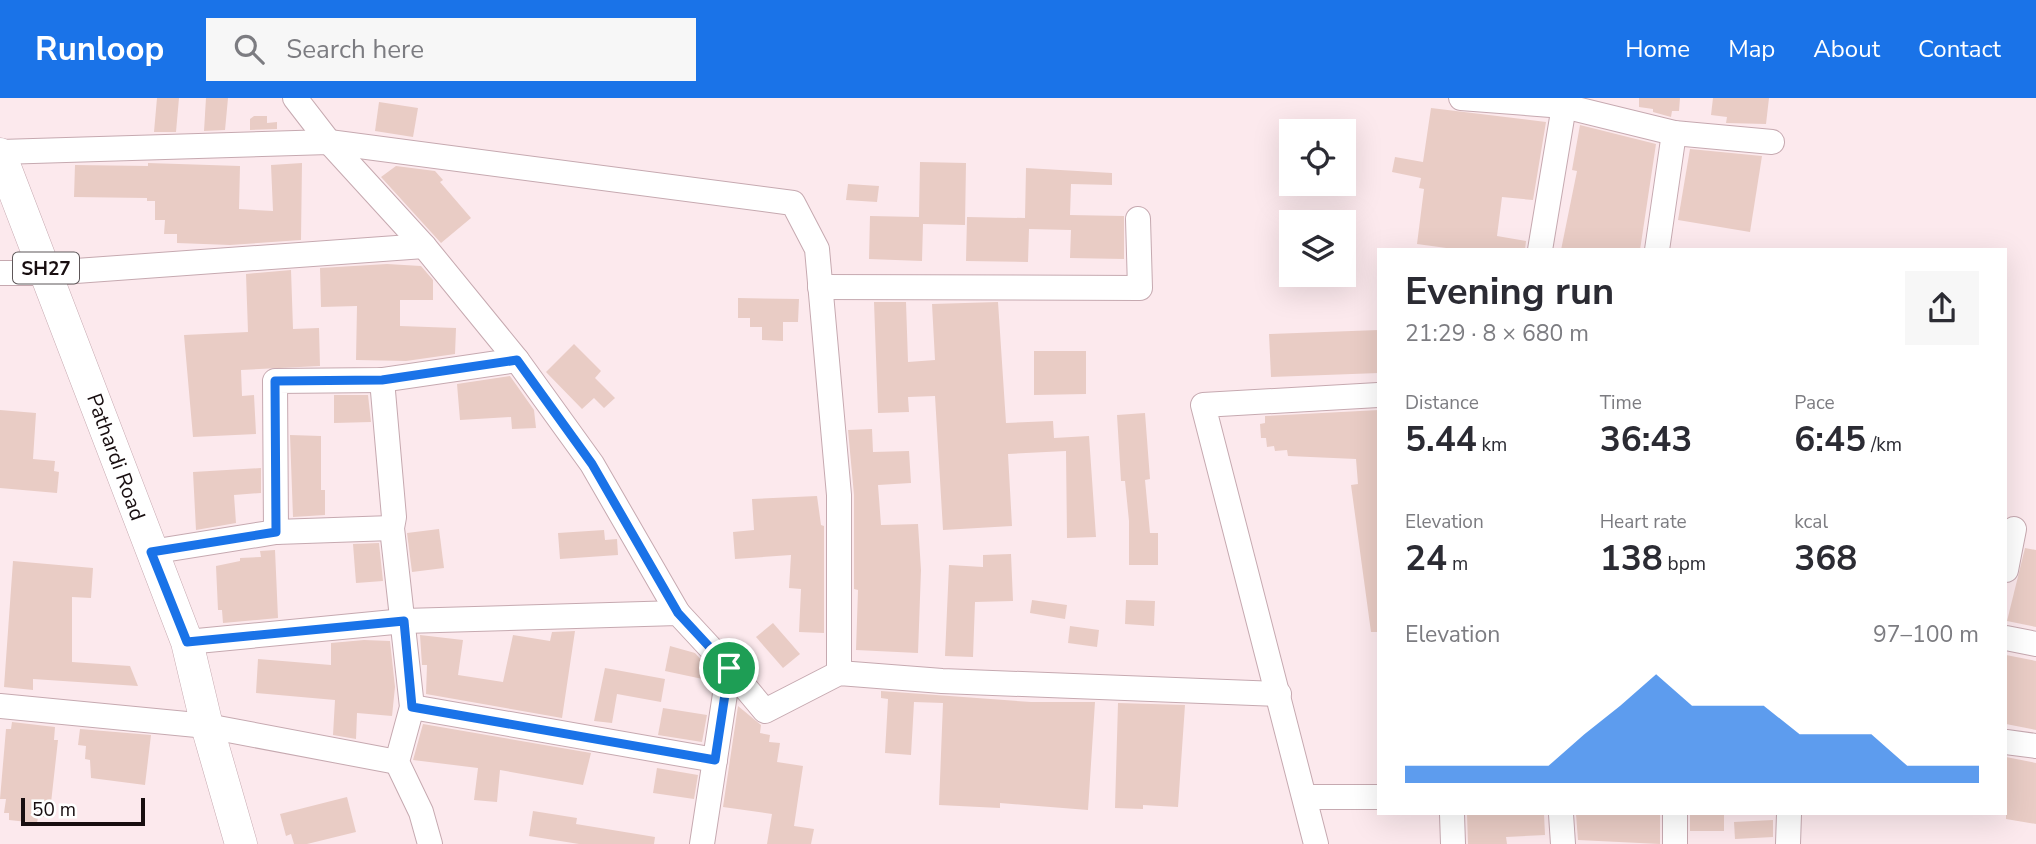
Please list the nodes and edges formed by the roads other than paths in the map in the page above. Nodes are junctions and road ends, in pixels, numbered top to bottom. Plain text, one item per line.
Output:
1 (295, 98) edge
2 (1461, 98) edge
3 (1491, 99) edge
4 (1564, 106) junction
5 (1674, 133) junction
6 (330, 142) junction
7 (1772, 142) dead end
8 (0, 153) edge
9 (1138, 219) dead end
10 (424, 246) junction
11 (1540, 248) edge
12 (1657, 248) edge
13 (0, 273) edge
14 (48, 273) junction
15 (820, 287) junction
16 (517, 360) junction
17 (382, 380) junction
18 (1377, 395) edge
19 (392, 528) junction
20 (2018, 530) edge
21 (276, 532) junction
22 (151, 552) junction
23 (2007, 567) edge
24 (678, 613) junction
25 (404, 621) junction
26 (2007, 638) edge
27 (187, 642) junction
28 (2036, 644) edge
29 (729, 668) junction
30 (839, 673) junction
31 (1279, 694) junction
32 (0, 706) edge
33 (412, 707) junction
34 (207, 726) junction
35 (2007, 742) edge
36 (2036, 746) edge
37 (715, 760) junction
38 (397, 762) junction
39 (1305, 797) junction
40 (1377, 797) edge
41 (1452, 815) edge
42 (1561, 815) edge
43 (1675, 815) edge
44 (1789, 815) edge
45 (241, 844) edge
46 (429, 844) edge
47 (702, 844) edge
48 (1316, 844) edge
49 (1453, 844) edge
50 (1563, 844) edge
51 (1675, 844) edge
52 (1788, 844) edge

1 - 6 street
2 - 3 street
3 - 4 street
4 - 5 street
4 - 11 street
5 - 7 street
5 - 12 street
6 - 8 street
6 - 10 street
6 - 15 street
8 - 14 main road, Pathardi Road / SH27
9 - 15 street
10 - 14 street
10 - 16 street
13 - 14 street
14 - 22 main road, Pathardi Road / SH27
15 - 30 street
16 - 17 street
16 - 24 street
17 - 19 street
17 - 21 street
18 - 31 street
19 - 21 street
19 - 25 street
20 - 23 street
21 - 22 street
22 - 27 main road, Pathardi Road / SH27
24 - 25 street
24 - 29 street
25 - 27 street
25 - 33 street
26 - 28 street
27 - 34 main road, Pathardi Road / SH27
29 - 30 street
29 - 37 street
30 - 31 street
31 - 39 street
32 - 34 street
33 - 37 street
33 - 38 street
34 - 38 street
34 - 45 main road, Pathardi Road / SH27
35 - 36 street
37 - 47 street
38 - 46 street
39 - 40 street
39 - 48 street
41 - 49 street
42 - 50 street
43 - 51 street
44 - 52 street

